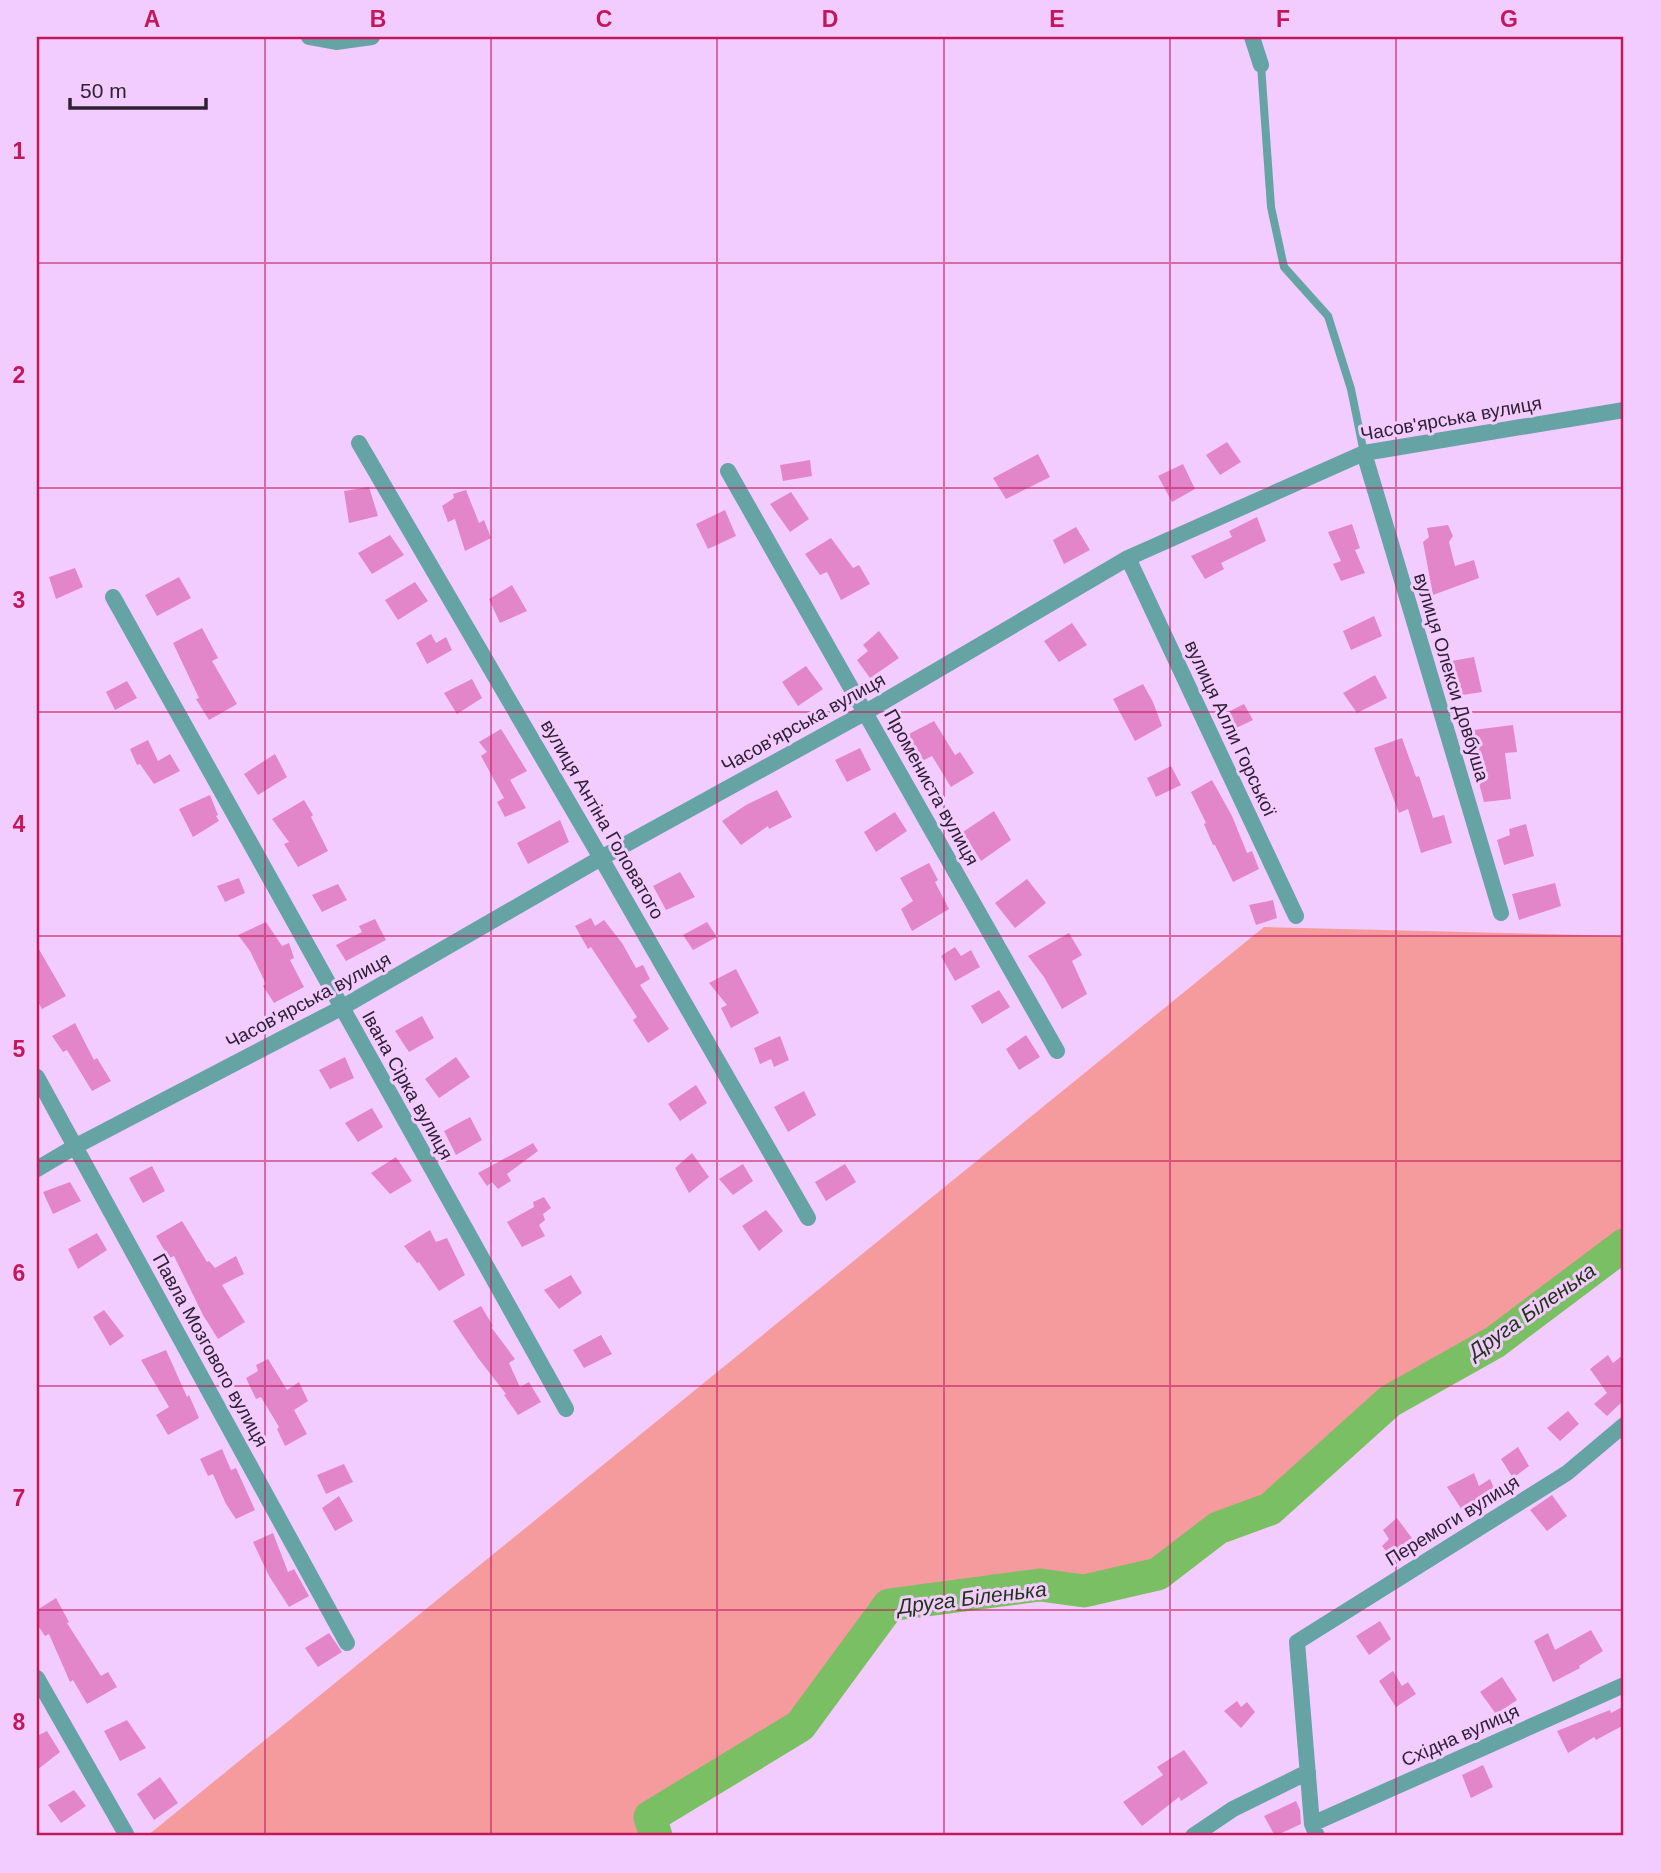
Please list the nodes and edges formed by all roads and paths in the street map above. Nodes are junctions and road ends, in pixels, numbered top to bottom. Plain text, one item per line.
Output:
1 (309, 37) edge
2 (372, 37) edge
3 (1252, 37) edge
4 (1261, 65) joint
5 (1624, 410) edge
6 (359, 443) dead end
7 (1364, 453) junction
8 (728, 471) dead end
9 (1128, 558) junction
10 (113, 597) dead end
11 (866, 712) junction
12 (601, 858) junction
13 (1501, 913) dead end
14 (1296, 916) dead end
15 (341, 1008) junction
16 (1058, 1051) dead end
17 (37, 1077) edge
18 (76, 1146) junction
19 (37, 1169) edge
20 (808, 1218) dead end
21 (566, 1409) dead end
22 (1624, 1425) edge
23 (347, 1643) dead end
24 (37, 1678) edge
25 (1624, 1685) edge
26 (1308, 1772) junction
27 (1315, 1830) edge
28 (125, 1834) dead end
29 (1193, 1836) edge

1 - 2 street
3 - 4 street
4 - 7 lane
5 - 7 street, Часов'ярська вулиця
6 - 12 street, вулиця Антіна Головатого
7 - 9 street, Часов'ярська вулиця
7 - 13 street, вулиця Олекси Довбуша
8 - 11 street, Промениста вулиця
9 - 11 street, Часов'ярська вулиця
9 - 14 street, вулиця Алли Горської
10 - 15 street, Івана Сірка вулиця
11 - 12 street, Часов'ярська вулиця
11 - 16 street, Промениста вулиця
12 - 15 street, Часов'ярська вулиця
12 - 20 street, вулиця Антіна Головатого
15 - 18 street, Часов'ярська вулиця
15 - 21 street, Івана Сірка вулиця
17 - 18 street, Павла Мозгового вулиця
18 - 19 street, Часов'ярська вулиця
18 - 23 street, Павла Мозгового вулиця
22 - 26 street, Перемоги вулиця
24 - 28 street
25 - 27 street, Східна вулиця
26 - 27 street
26 - 29 street

